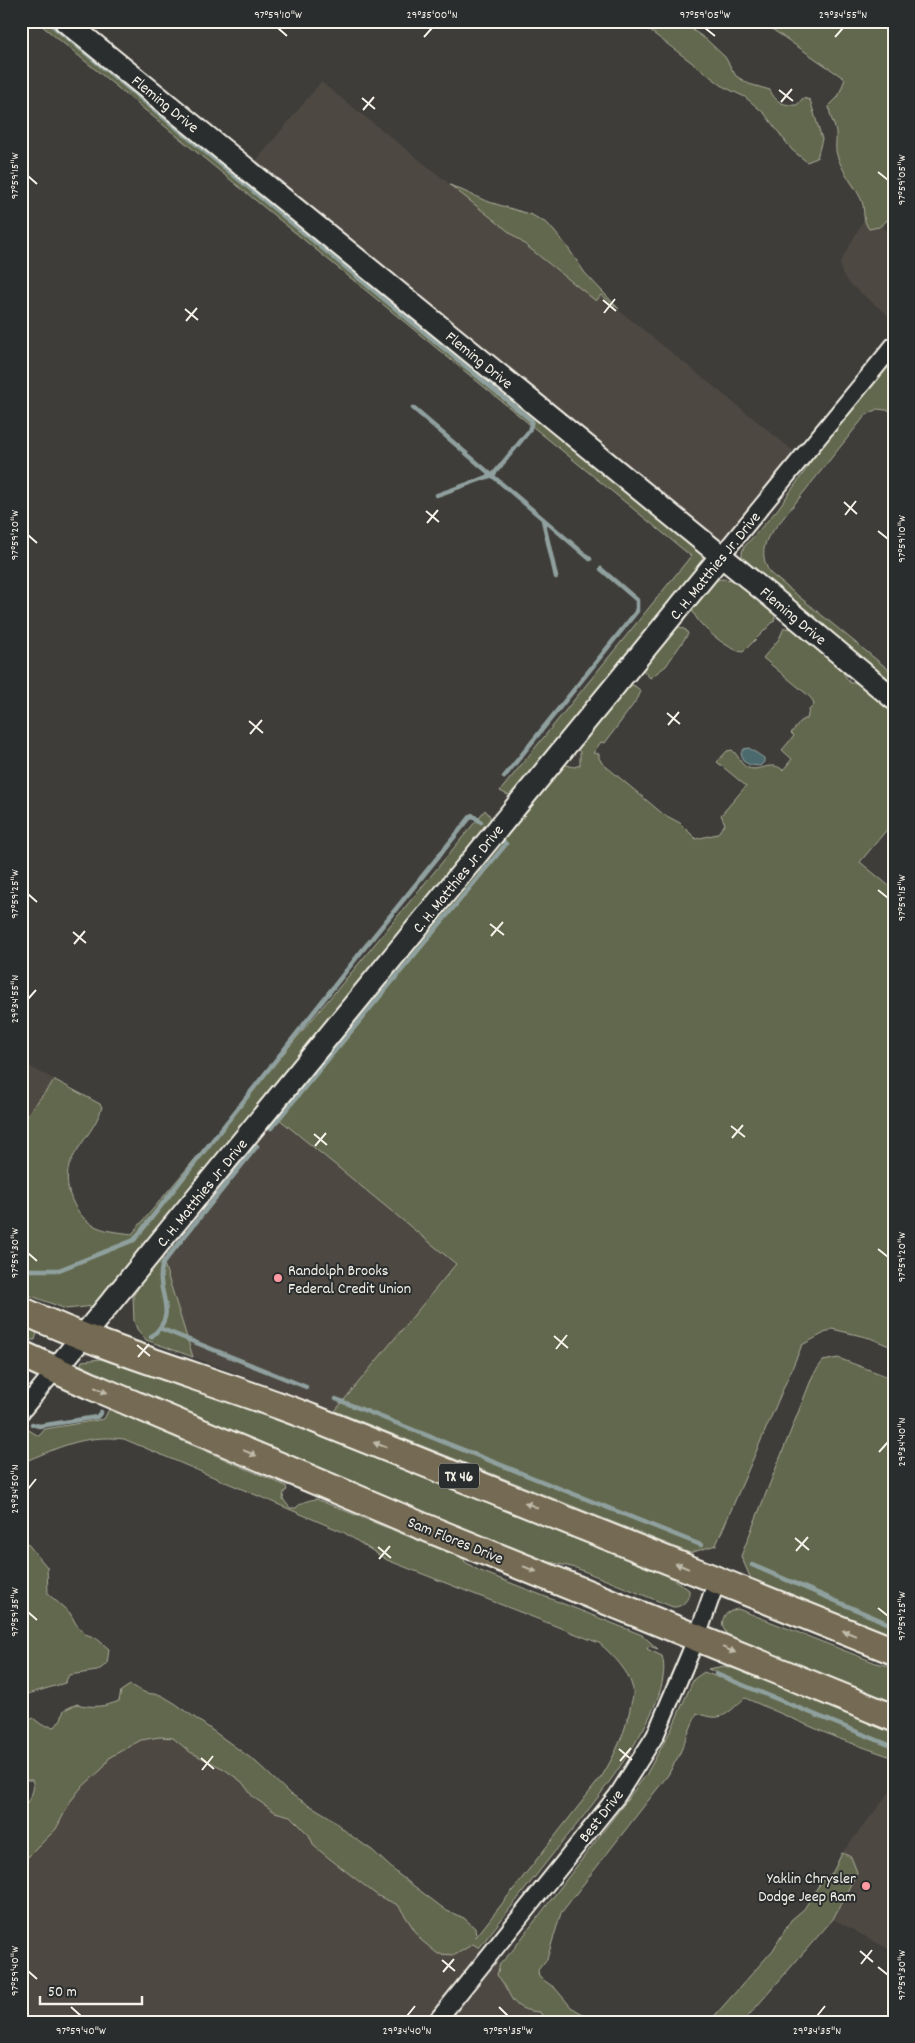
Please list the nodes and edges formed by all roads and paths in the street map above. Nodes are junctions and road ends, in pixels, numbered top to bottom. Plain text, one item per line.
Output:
1 (65, 21) edge
2 (894, 345) edge
3 (721, 556) junction
4 (894, 699) edge
5 (21, 1310) edge
6 (84, 1336) junction
7 (21, 1354) edge
8 (56, 1369) junction
9 (21, 1412) edge
10 (717, 1580) junction
11 (697, 1637) junction
12 (894, 1652) edge
13 (894, 1718) edge
14 (436, 2022) edge

1 - 3 street, Fleming Drive
2 - 3 street, C. H. Matthies Jr. Drive
3 - 4 street, Fleming Drive
3 - 6 street, C. H. Matthies Jr. Drive
5 - 6 main road, TX 46
6 - 8 street, C. H. Matthies Jr. Drive
10 -> 6 main road, TX 46
7 - 8 main road, Sam Flores Drive
8 - 9 street, C. H. Matthies Jr. Drive
8 -> 11 main road, Sam Flores Drive
10 - 11 street, Best Drive
12 -> 10 main road, TX 46
11 -> 13 main road, Sam Flores Drive
11 - 14 street, Best Drive

